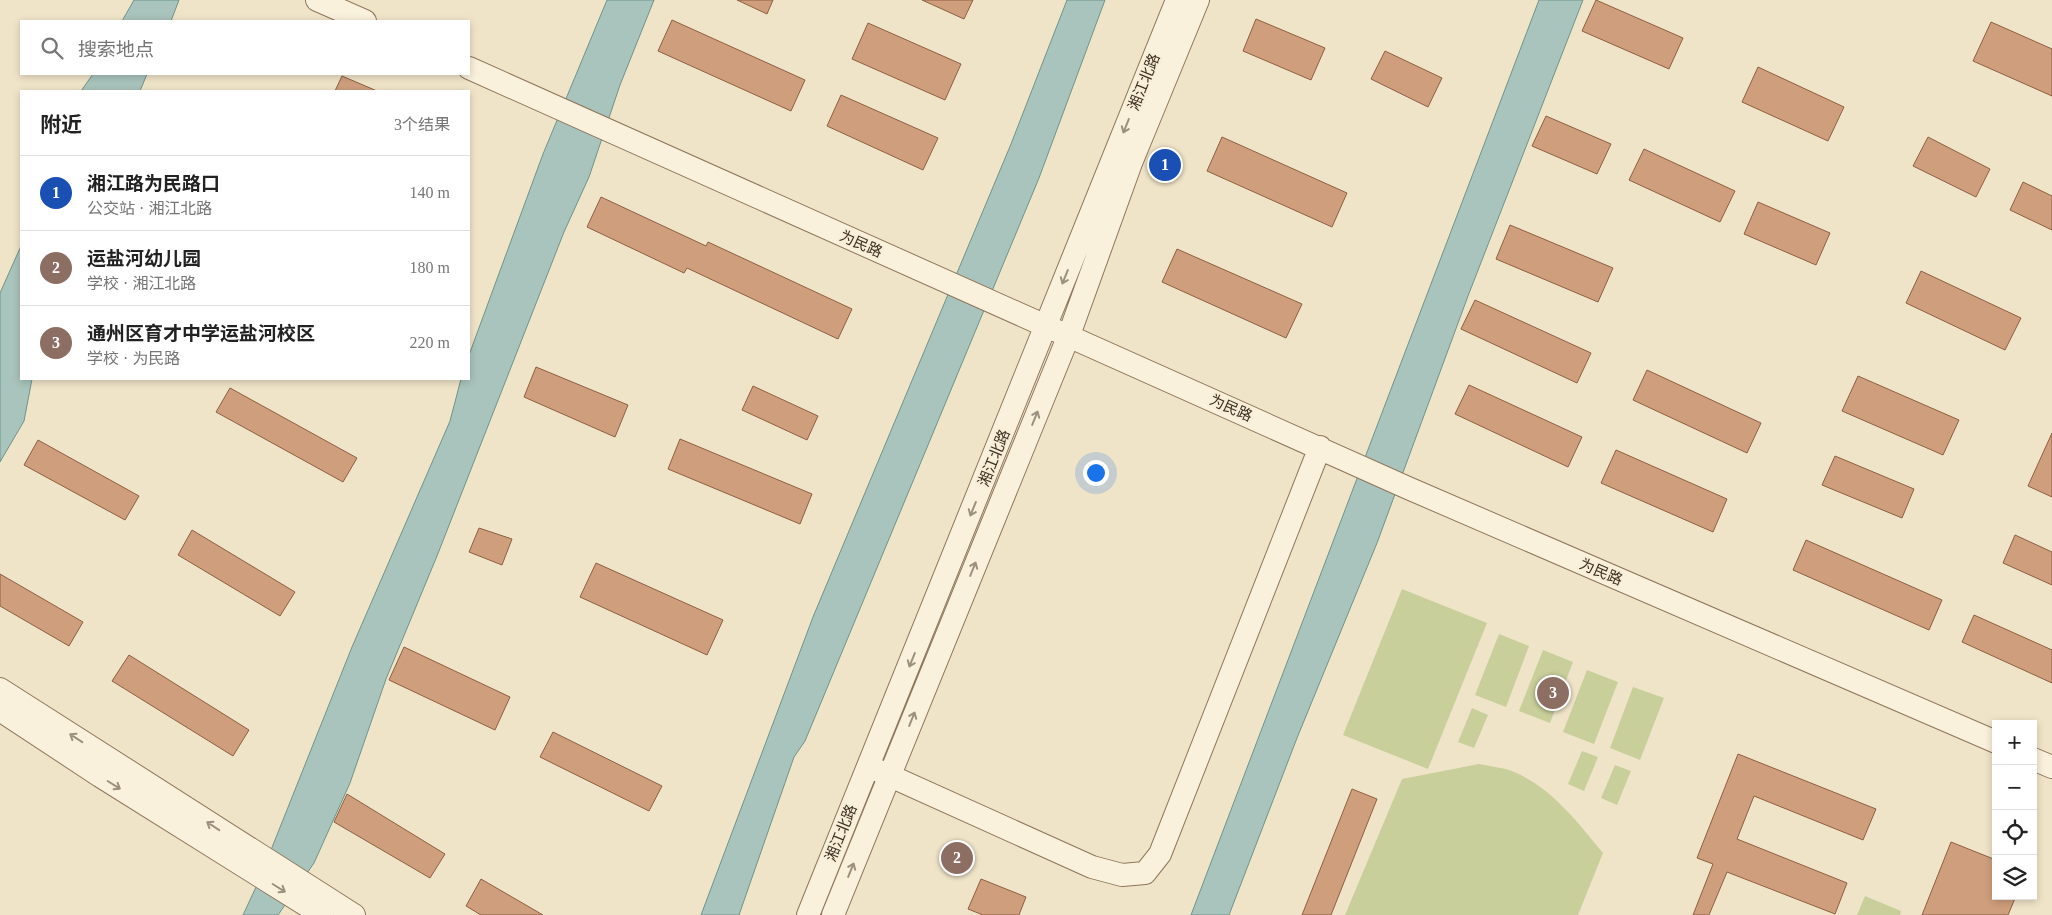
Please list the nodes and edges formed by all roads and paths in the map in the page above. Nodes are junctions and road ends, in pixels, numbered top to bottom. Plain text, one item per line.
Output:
1 (317, 0) edge
2 (1177, 0) edge
3 (1198, 0) edge
4 (362, 20) edge
5 (470, 68) edge
6 (1045, 326) junction
7 (1069, 335) junction
8 (1320, 448) junction
9 (0, 689) edge
10 (0, 710) edge
11 (1992, 740) edge
12 (2037, 760) edge
13 (868, 766) junction
14 (2052, 767) edge
15 (889, 776) junction
16 (250, 860) junction
17 (317, 905) edge
18 (354, 915) edge
19 (808, 915) edge
20 (833, 915) edge

1 - 4 street
2 -> 6 street, 湘江北路
3 - 7 street, 湘江北路
5 - 6 street, 为民路
6 - 7 street, 为民路
6 -> 13 street, 湘江北路
7 - 8 street, 为民路
15 -> 7 street, 湘江北路
8 - 11 street, 为民路
8 - 15 street
16 -> 9 street
10 -> 16 street
12 - 14 street
13 - 15 street
13 - 19 street, 湘江北路
20 -> 15 street, 湘江北路
16 - 17 street
17 - 18 street

